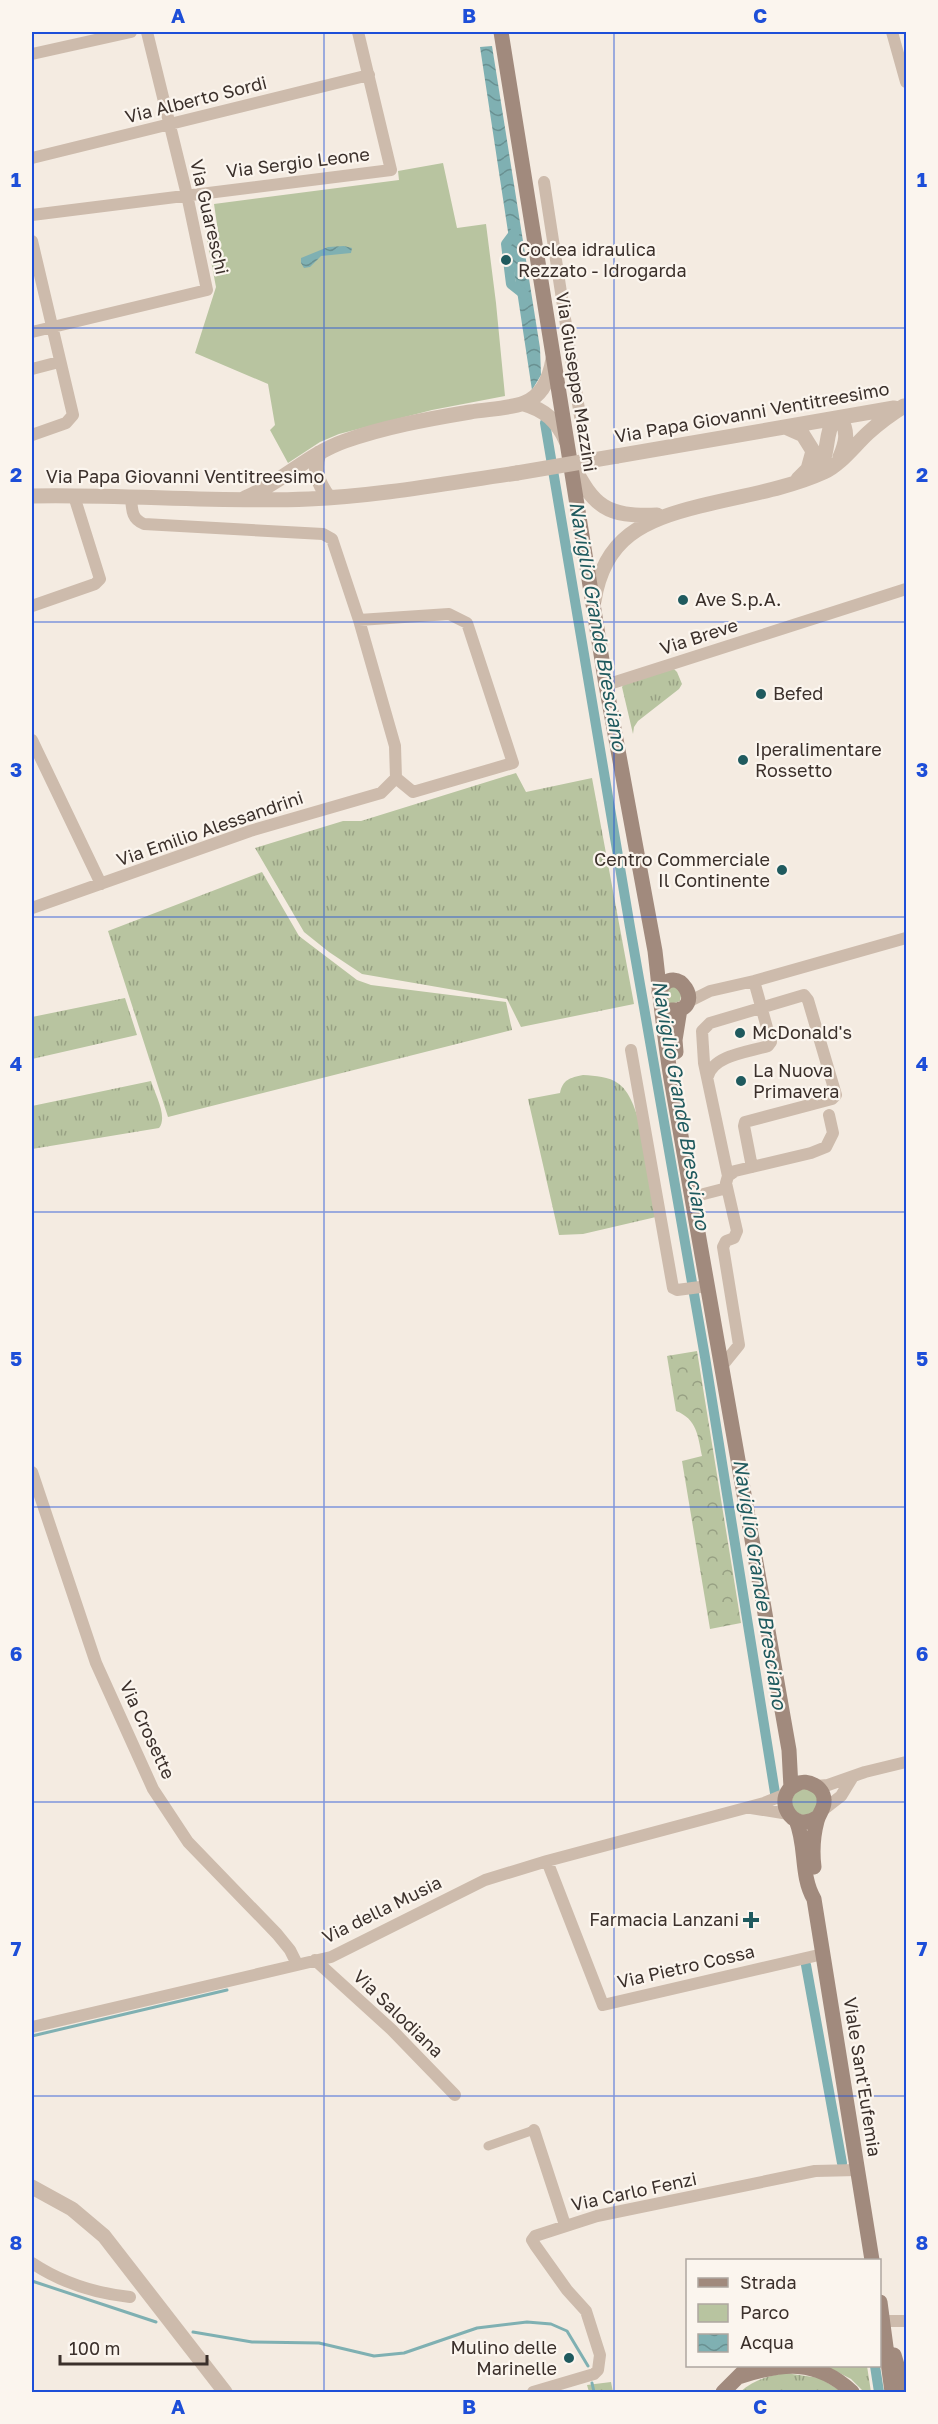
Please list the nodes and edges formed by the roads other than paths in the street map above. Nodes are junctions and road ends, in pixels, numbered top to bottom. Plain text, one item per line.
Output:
1 (131, 32) edge
2 (147, 32) edge
3 (358, 32) edge
4 (501, 32) edge
5 (892, 32) edge
6 (32, 54) edge
7 (369, 75) junction
8 (906, 82) edge
9 (169, 125) junction
10 (32, 158) edge
11 (187, 195) junction
12 (527, 196) junction
13 (32, 215) edge
14 (32, 241) edge
15 (554, 244) junction
16 (535, 247) junction
17 (51, 327) junction
18 (32, 332) edge
19 (553, 359) junction
20 (59, 362) junction
21 (32, 369) edge
22 (524, 404) junction
23 (905, 405) edge
24 (837, 419) junction
25 (785, 427) junction
26 (582, 429) dead end
27 (32, 435) edge
28 (567, 449) junction
29 (319, 453) junction
30 (837, 462) junction
31 (802, 479) junction
32 (32, 496) edge
33 (74, 496) junction
34 (131, 496) junction
35 (329, 498) junction
36 (240, 500) junction
37 (666, 515) junction
38 (906, 590) edge
39 (32, 606) edge
40 (593, 610) junction
41 (359, 620) junction
42 (606, 685) junction
43 (32, 740) edge
44 (396, 778) junction
45 (101, 884) junction
46 (32, 908) edge
47 (906, 938) edge
48 (655, 951) junction
49 (754, 981) junction
50 (679, 982) junction
51 (720, 988) junction
52 (660, 997) junction
53 (683, 1006) junction
54 (762, 1007) junction
55 (704, 1049) junction
56 (631, 1050) dead end
57 (717, 1062) junction
58 (708, 1076) junction
59 (830, 1115) dead end
60 (681, 1126) junction
61 (753, 1167) junction
62 (727, 1182) junction
63 (692, 1197) junction
64 (703, 1287) junction
65 (722, 1365) junction
66 (32, 1472) edge
67 (789, 1750) junction
68 (906, 1762) edge
69 (852, 1778) junction
70 (812, 1784) junction
71 (789, 1791) junction
72 (744, 1807) junction
73 (821, 1814) junction
74 (793, 1817) junction
75 (547, 1861) junction
76 (814, 1899) junction
77 (823, 1954) junction
78 (315, 1960) junction
79 (297, 1964) junction
80 (32, 2027) edge
81 (455, 2095) dead end
82 (534, 2130) joint
83 (488, 2146) dead end
84 (857, 2170) junction
85 (32, 2187) edge
86 (864, 2214) junction
87 (565, 2225) junction
88 (860, 2259) edge
89 (872, 2259) edge
90 (32, 2263) edge
91 (130, 2297) dead end
92 (881, 2314) edge
93 (906, 2321) edge
94 (883, 2326) junction
95 (750, 2367) edge
96 (788, 2367) edge
97 (807, 2367) edge
98 (738, 2377) junction
99 (225, 2392) edge
100 (533, 2392) edge
101 (723, 2392) edge
102 (852, 2392) edge
103 (892, 2392) edge
104 (905, 2392) edge

1 - 6 street
2 - 9 street, Via Guareschi
3 - 7 street
4 - 12 main road, Via Giuseppe Mazzini
5 - 8 street
7 - 9 street, Via Alberto Sordi
7 - 11 street, Via Sergio Leone
9 - 10 street, Via Alberto Sordi
9 - 11 street, Via Guareschi
11 - 13 street, Via Sergio Leone
11 - 17 street, Via Guareschi
12 - 15 street
12 - 16 main road, Via Giuseppe Mazzini
14 - 17 street
15 - 16 street
15 - 26 street
16 - 19 main road, Via Giuseppe Mazzini
17 - 18 street, Via Guareschi
17 - 20 street
19 - 22 street
19 - 28 main road, Via Giuseppe Mazzini
20 - 21 street
20 - 27 street
22 - 28 street
22 - 29 street
23 - 24 street, Via Papa Giovanni Ventitreesimo
23 - 30 street
24 - 25 street, Via Papa Giovanni Ventitreesimo
24 - 30 street
24 - 31 street
25 - 31 street
25 - 35 street, Via Papa Giovanni Ventitreesimo, bridge
28 - 37 street
28 - 40 main road, Via Giuseppe Mazzini
29 - 35 street
29 - 36 street
30 - 31 street
31 - 37 street
32 - 33 street, Via Papa Giovanni Ventitreesimo
33 - 34 street, Via Papa Giovanni Ventitreesimo
33 - 39 street
34 - 36 street, Via Papa Giovanni Ventitreesimo
34 - 41 street
35 - 36 street, Via Papa Giovanni Ventitreesimo
37 - 40 street
38 - 42 street, Via Breve
40 - 42 main road, Via Giuseppe Mazzini
41 - 44 street
41 - 44 street
42 - 48 main road, Via Giuseppe Mazzini
43 - 45 street
44 - 45 street, Via Emilio Alessandrini
45 - 46 street, Via Emilio Alessandrini
47 - 49 street
48 - 50 main road, Via Giuseppe Mazzini
48 - 52 main road, Via Giuseppe Mazzini
49 - 51 street
49 - 54 street
50 - 51 street
50 - 52 main road
50 - 53 main road, Viale Sant'Eufemia
51 - 53 street
52 - 53 main road
52 - 60 main road, Viale Sant'Eufemia
53 - 60 main road, Viale Sant'Eufemia
54 - 55 street
54 - 57 street
54 - 61 street
55 - 57 street
55 - 58 street
56 - 64 street
57 - 58 street
58 - 62 street
59 - 61 street
60 - 63 main road, Viale Sant'Eufemia
61 - 62 street
62 - 63 street
62 - 65 street
63 - 64 main road, Viale Sant'Eufemia
64 - 65 main road, Viale Sant'Eufemia
65 - 67 main road, Viale Sant'Eufemia
66 - 79 street, Via Crosette
67 - 70 main road, Viale Sant'Eufemia
67 - 71 main road, Viale Sant'Eufemia
68 - 69 street
69 - 70 street
69 - 73 street
70 - 71 main road
70 - 73 main road, Viale Sant'Eufemia
71 - 72 street, Via della Musia
71 - 74 main road, Viale Sant'Eufemia
72 - 74 street, Via della Musia
72 - 75 street, Via della Musia
73 - 74 main road
73 - 76 main road, Viale Sant'Eufemia
74 - 76 main road, Viale Sant'Eufemia
75 - 77 street, Via Pietro Cossa
75 - 78 street, Via della Musia
76 - 77 main road, Viale Sant'Eufemia
77 - 84 main road, Viale Sant'Eufemia
78 - 79 street, Via della Musia
78 - 81 street, Via Salodiana
79 - 80 street, Via della Musia
82 - 83 street, Via Carlo Fenzi
82 - 87 street, Via Carlo Fenzi
84 - 86 main road, Viale Sant'Eufemia
84 - 87 street, Via Carlo Fenzi
85 - 99 street
86 - 88 main road
86 - 89 main road, Viale Sant'Eufemia
87 - 100 street
90 - 91 street
92 - 94 main road
93 - 94 street
94 - 103 main road
94 - 104 main road
95 - 98 main road
96 - 98 main road
97 - 102 main road
98 - 101 main road

